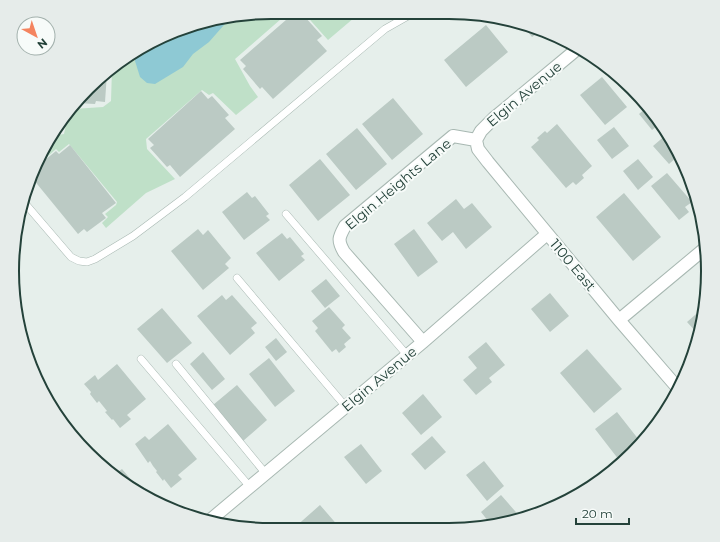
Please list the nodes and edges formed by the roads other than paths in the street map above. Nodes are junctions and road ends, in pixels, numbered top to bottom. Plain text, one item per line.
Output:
1 (401, 19) edge
2 (573, 52) edge
3 (476, 140) junction
4 (28, 206) edge
5 (286, 214) dead end
6 (547, 234) junction
7 (700, 253) edge
8 (237, 278) dead end
9 (619, 320) junction
10 (422, 342) junction
11 (407, 356) junction
12 (141, 359) dead end
13 (176, 364) dead end
14 (674, 384) edge
15 (346, 407) junction
16 (266, 474) junction
17 (250, 487) junction
18 (215, 516) edge

1 - 4 lane
2 - 3 street, Elgin Avenue
3 - 6 street, 1100 East
3 - 10 street, Elgin Heights Lane
5 - 11 lane
6 - 9 street, 1100 East
6 - 10 street, Elgin Avenue
7 - 9 street
8 - 15 lane
9 - 14 street, 1100 East
10 - 11 street, Elgin Avenue
11 - 15 street, Elgin Avenue
12 - 17 lane
13 - 16 lane
15 - 16 street, Elgin Avenue
16 - 17 street, Elgin Avenue
17 - 18 street, Elgin Avenue

